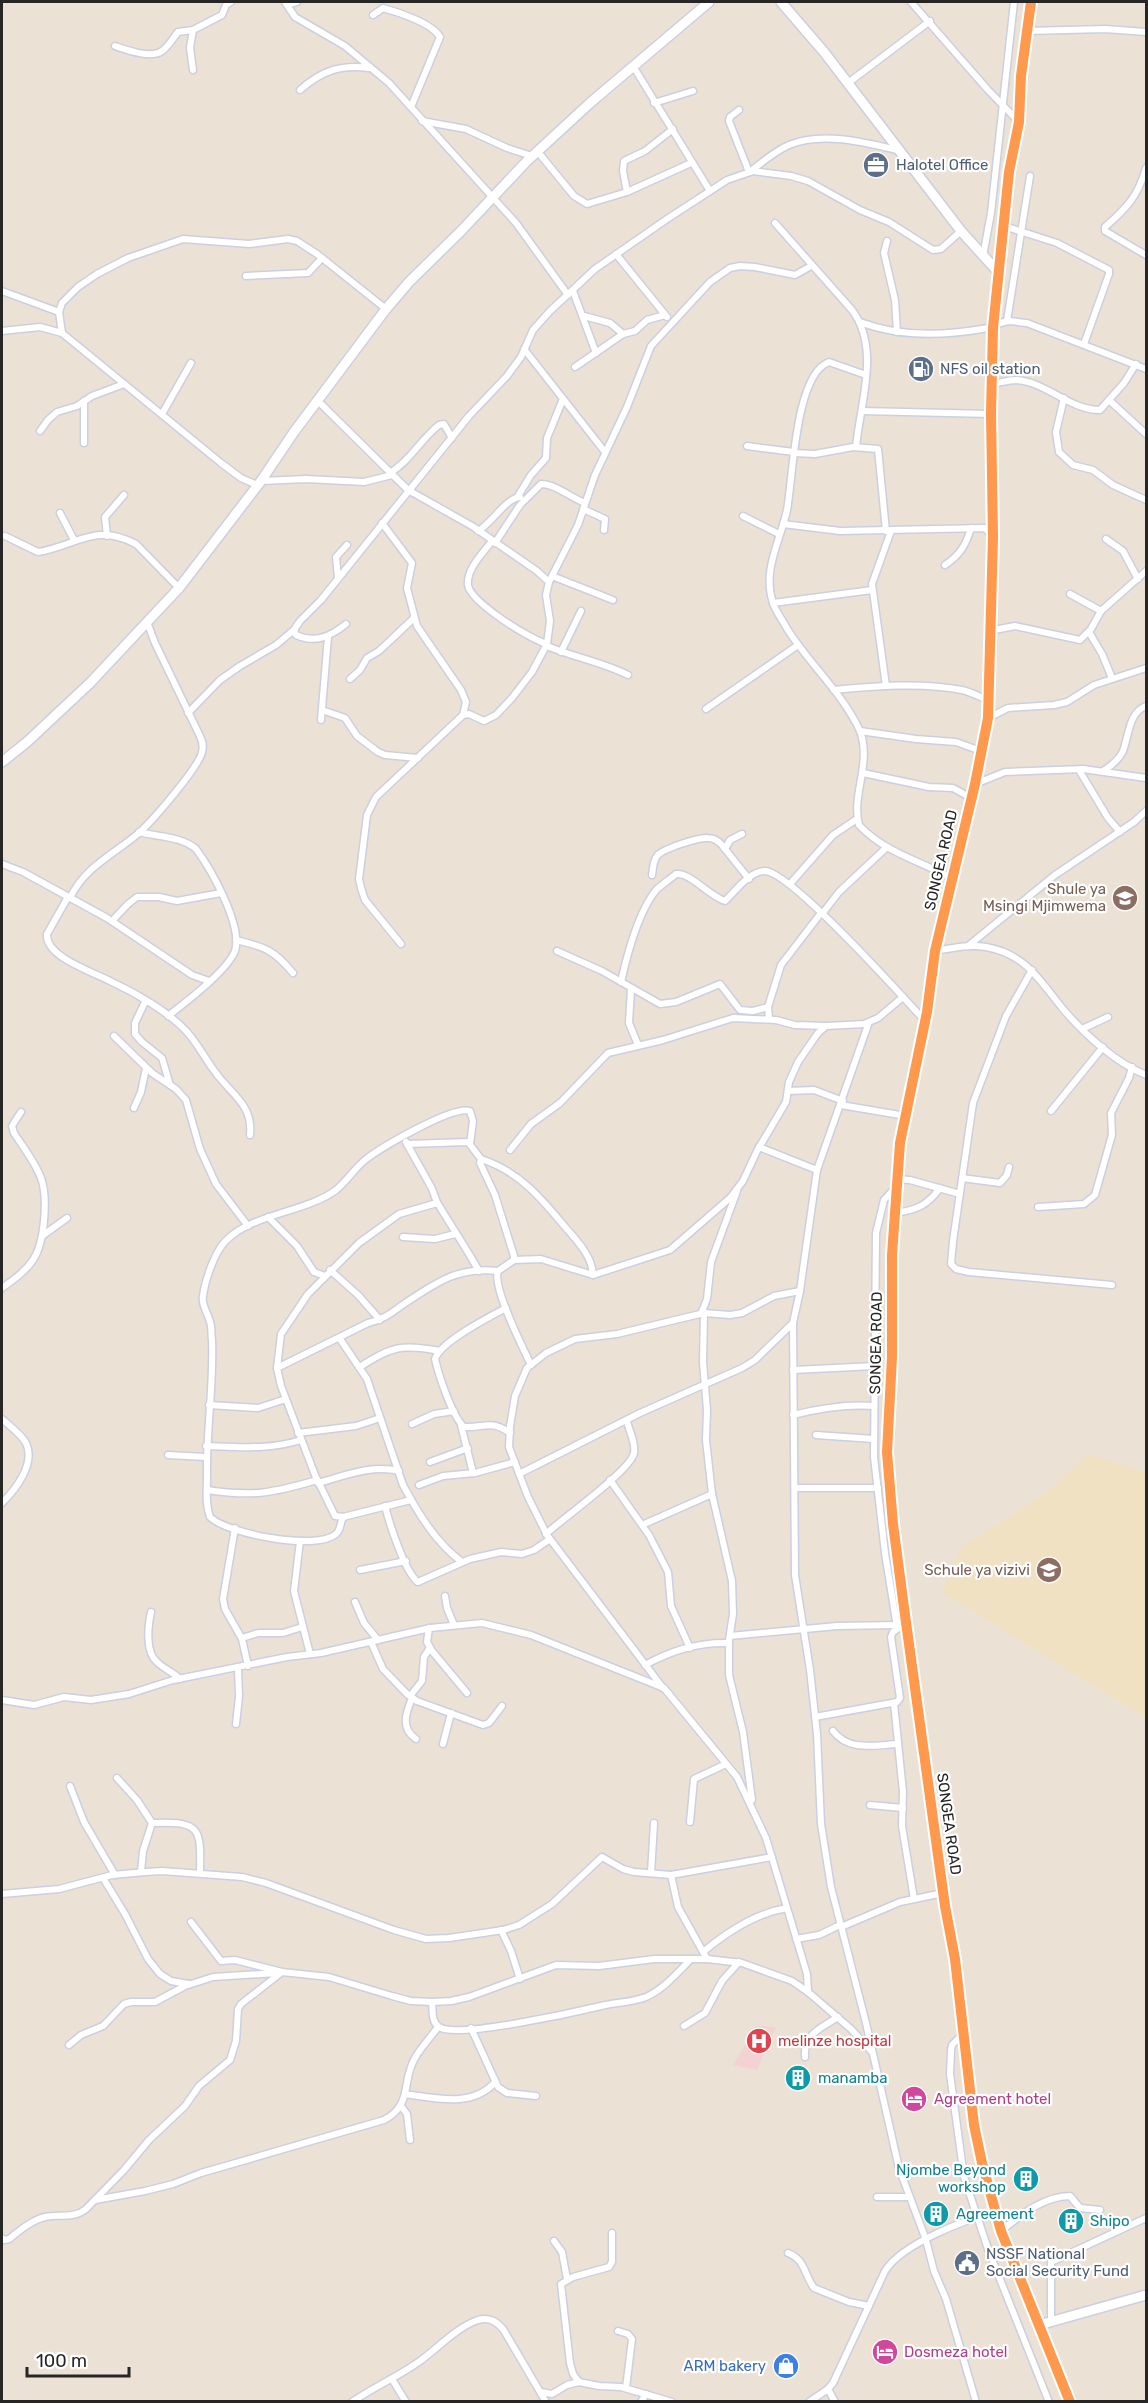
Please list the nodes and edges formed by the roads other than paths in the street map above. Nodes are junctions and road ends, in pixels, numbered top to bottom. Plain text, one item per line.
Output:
1 (229, 2) edge
2 (297, 2) edge
3 (709, 2) edge
4 (781, 2) edge
5 (911, 2) edge
6 (1014, 2) edge
7 (1030, 2) edge
8 (286, 3) edge
9 (374, 15) dead end
10 (930, 21) junction
11 (193, 30) junction
12 (1026, 31) junction
13 (1146, 32) edge
14 (114, 46) dead end
15 (633, 66) junction
16 (370, 68) junction
17 (194, 70) dead end
18 (848, 83) junction
19 (300, 90) dead end
20 (693, 91) dead end
21 (654, 103) junction
22 (1002, 106) junction
23 (411, 107) junction
24 (739, 110) dead end
25 (422, 120) junction
26 (1019, 122) junction
27 (673, 129) junction
28 (901, 151) junction
29 (535, 154) junction
30 (691, 163) junction
31 (1146, 168) edge
32 (749, 172) junction
33 (1030, 176) dead end
34 (710, 191) junction
35 (627, 192) junction
36 (493, 198) junction
37 (776, 223) dead end
38 (1004, 226) junction
39 (961, 231) junction
40 (1023, 232) junction
41 (887, 241) dead end
42 (616, 254) junction
43 (1146, 255) edge
44 (983, 256) junction
45 (322, 258) junction
46 (812, 266) junction
47 (998, 272) junction
48 (246, 276) dead end
49 (2, 291) edge
50 (570, 293) junction
51 (386, 309) junction
52 (59, 312) junction
53 (665, 315) junction
54 (583, 316) junction
55 (1007, 321) junction
56 (860, 322) junction
57 (671, 323) junction
58 (993, 328) junction
59 (2, 331) edge
60 (897, 332) junction
61 (62, 333) junction
62 (622, 334) junction
63 (1084, 344) junction
64 (524, 350) junction
65 (596, 353) junction
66 (191, 363) dead end
67 (1136, 364) junction
68 (575, 367) dead end
69 (1146, 369) edge
70 (866, 375) junction
71 (124, 384) junction
72 (992, 384) junction
73 (1064, 398) junction
74 (563, 399) junction
75 (1110, 400) junction
76 (84, 401) junction
77 (318, 401) junction
78 (862, 411) junction
79 (162, 414) junction
80 (991, 414) junction
81 (40, 431) dead end
82 (1146, 434) edge
83 (452, 438) junction
84 (84, 443) dead end
85 (747, 446) dead end
86 (856, 447) junction
87 (605, 452) junction
88 (794, 453) junction
89 (391, 474) junction
90 (259, 483) junction
91 (408, 490) junction
92 (124, 495) dead end
93 (518, 496) junction
94 (526, 499) junction
95 (1146, 500) edge
96 (584, 506) junction
97 (60, 513) dead end
98 (743, 516) dead end
99 (382, 523) junction
100 (783, 524) junction
101 (971, 528) junction
102 (604, 530) dead end
103 (478, 531) junction
104 (889, 531) junction
105 (779, 534) junction
106 (5, 536) dead end
107 (107, 536) junction
108 (993, 537) junction
109 (1107, 539) dead end
110 (74, 540) junction
111 (494, 542) junction
112 (347, 545) dead end
113 (945, 565) dead end
114 (1146, 571) edge
115 (550, 579) junction
116 (1138, 579) junction
117 (338, 580) junction
118 (179, 588) junction
119 (872, 590) junction
120 (1070, 594) dead end
121 (613, 600) dead end
122 (773, 603) junction
123 (581, 611) dead end
124 (1101, 611) junction
125 (414, 618) junction
126 (147, 622) junction
127 (346, 624) dead end
128 (295, 629) junction
129 (989, 631) junction
130 (1089, 632) junction
131 (328, 637) junction
132 (547, 645) junction
133 (798, 645) junction
134 (561, 652) junction
135 (1146, 668) edge
136 (628, 675) dead end
137 (1112, 678) junction
138 (350, 679) dead end
139 (886, 686) junction
140 (834, 690) junction
141 (988, 700) junction
142 (1146, 705) edge
143 (706, 709) dead end
144 (322, 710) junction
145 (188, 713) junction
146 (463, 715) junction
147 (988, 718) junction
148 (321, 720) dead end
149 (860, 731) junction
150 (981, 751) junction
151 (418, 758) junction
152 (2, 762) edge
153 (1079, 770) junction
154 (1103, 771) junction
155 (863, 772) junction
156 (1146, 778) edge
157 (975, 784) junction
158 (971, 798) junction
159 (1146, 811) edge
160 (857, 819) junction
161 (139, 832) junction
162 (1120, 832) junction
163 (742, 834) dead end
164 (887, 847) junction
165 (725, 849) junction
166 (2, 864) edge
167 (652, 875) dead end
168 (749, 879) junction
169 (953, 879) junction
170 (790, 884) junction
171 (220, 893) junction
172 (69, 897) junction
173 (821, 914) junction
174 (112, 921) junction
175 (236, 940) junction
176 (401, 944) dead end
177 (968, 946) junction
178 (558, 951) dead end
179 (935, 951) junction
180 (1032, 970) junction
181 (293, 973) dead end
182 (209, 981) junction
183 (621, 982) junction
184 (630, 988) junction
185 (903, 997) junction
186 (145, 1002) junction
187 (768, 1007) junction
188 (168, 1016) junction
189 (1108, 1017) dead end
190 (769, 1019) junction
191 (925, 1021) junction
192 (869, 1022) junction
193 (826, 1026) junction
194 (1082, 1029) junction
195 (114, 1036) dead end
196 (638, 1045) junction
197 (1103, 1047) junction
198 (1132, 1067) junction
199 (146, 1068) junction
200 (1146, 1075) edge
201 (170, 1085) junction
202 (788, 1091) junction
203 (842, 1103) junction
204 (134, 1108) dead end
205 (21, 1112) dead end
206 (1051, 1112) dead end
207 (906, 1116) junction
208 (250, 1135) dead end
209 (403, 1136) junction
210 (407, 1144) junction
211 (471, 1144) junction
212 (759, 1147) junction
213 (510, 1150) dead end
214 (482, 1159) junction
215 (1009, 1167) dead end
216 (817, 1170) junction
217 (962, 1178) junction
218 (896, 1183) junction
219 (738, 1187) junction
220 (940, 1188) junction
221 (960, 1194) junction
222 (437, 1203) junction
223 (1038, 1207) dead end
224 (894, 1213) junction
225 (268, 1217) junction
226 (67, 1218) dead end
227 (248, 1226) junction
228 (455, 1234) junction
229 (42, 1236) junction
230 (403, 1238) dead end
231 (514, 1260) junction
232 (479, 1271) junction
233 (498, 1271) junction
234 (328, 1273) junction
235 (593, 1275) junction
236 (1112, 1285) dead end
237 (2, 1288) edge
238 (800, 1291) junction
239 (506, 1308) junction
240 (703, 1313) junction
241 (380, 1320) junction
242 (793, 1323) junction
243 (340, 1339) junction
244 (440, 1351) junction
245 (531, 1365) junction
246 (875, 1366) junction
247 (360, 1367) junction
248 (277, 1368) junction
249 (793, 1370) junction
250 (704, 1386) junction
251 (285, 1400) junction
252 (209, 1405) junction
253 (874, 1406) junction
254 (453, 1411) junction
255 (794, 1415) junction
256 (380, 1418) junction
257 (2, 1419) edge
258 (627, 1421) junction
259 (412, 1424) dead end
260 (461, 1424) junction
261 (298, 1433) junction
262 (510, 1433) junction
263 (816, 1435) dead end
264 (874, 1439) junction
265 (301, 1440) junction
266 (206, 1446) junction
267 (468, 1448) junction
268 (168, 1455) dead end
269 (206, 1457) junction
270 (430, 1462) dead end
271 (515, 1462) junction
272 (399, 1471) junction
273 (473, 1473) junction
274 (519, 1474) junction
275 (610, 1480) junction
276 (318, 1481) junction
277 (419, 1485) dead end
278 (795, 1488) junction
279 (878, 1488) junction
280 (207, 1490) junction
281 (712, 1494) junction
282 (411, 1500) junction
283 (2, 1503) edge
284 (385, 1506) junction
285 (343, 1517) junction
286 (642, 1525) junction
287 (235, 1528) junction
288 (548, 1537) junction
289 (300, 1541) junction
290 (406, 1561) junction
291 (462, 1562) junction
292 (360, 1570) dead end
293 (445, 1596) dead end
294 (356, 1602) dead end
295 (151, 1612) dead end
296 (454, 1625) junction
297 (900, 1626) junction
298 (302, 1627) junction
299 (429, 1628) junction
300 (803, 1629) junction
301 (242, 1638) junction
302 (729, 1640) junction
303 (375, 1641) junction
304 (430, 1648) junction
305 (690, 1648) junction
306 (310, 1654) junction
307 (645, 1665) junction
308 (248, 1666) junction
309 (238, 1668) junction
310 (180, 1679) junction
311 (664, 1688) junction
312 (466, 1693) dead end
313 (411, 1697) junction
314 (2, 1700) edge
315 (894, 1703) junction
316 (502, 1706) dead end
317 (451, 1713) junction
318 (815, 1717) junction
319 (236, 1724) dead end
320 (833, 1731) dead end
321 (416, 1739) dead end
322 (443, 1744) dead end
323 (898, 1744) junction
324 (726, 1764) junction
325 (117, 1778) dead end
326 (70, 1786) dead end
327 (870, 1805) dead end
328 (753, 1807) junction
329 (903, 1808) junction
330 (690, 1822) dead end
331 (152, 1823) junction
332 (654, 1823) dead end
333 (772, 1857) junction
334 (141, 1872) junction
335 (200, 1873) junction
336 (651, 1873) junction
337 (115, 1875) junction
338 (671, 1875) junction
339 (103, 1878) junction
340 (943, 1893) junction
341 (2, 1894) edge
342 (914, 1899) junction
343 (787, 1908) junction
344 (191, 1922) dead end
345 (840, 1926) junction
346 (501, 1930) junction
347 (796, 1939) junction
348 (705, 1955) junction
349 (690, 1959) junction
350 (739, 1962) junction
351 (282, 1972) junction
352 (520, 1979) junction
353 (191, 1984) junction
354 (808, 1992) junction
355 (432, 2002) junction
356 (838, 2017) junction
357 (684, 2026) dead end
358 (438, 2027) junction
359 (471, 2028) junction
360 (964, 2033) junction
361 (69, 2045) dead end
362 (873, 2053) junction
363 (806, 2057) dead end
364 (495, 2082) junction
365 (405, 2094) junction
366 (536, 2096) dead end
367 (401, 2106) junction
368 (410, 2140) dead end
369 (909, 2196) junction
370 (877, 2197) dead end
371 (95, 2200) junction
372 (1100, 2210) dead end
373 (995, 2212) junction
374 (977, 2217) junction
375 (1146, 2218) edge
376 (1001, 2231) junction
377 (612, 2233) dead end
378 (2, 2238) edge
379 (926, 2240) junction
380 (554, 2241) dead end
381 (788, 2253) dead end
382 (567, 2279) junction
383 (1146, 2295) edge
384 (869, 2306) junction
385 (1051, 2321) junction
386 (1039, 2325) junction
387 (618, 2331) dead end
388 (392, 2379) junction
389 (579, 2382) junction
390 (626, 2388) junction
391 (828, 2390) junction
392 (541, 2392) junction
393 (555, 2392) junction
394 (646, 2394) junction
395 (352, 2402) edge
396 (406, 2402) edge
397 (547, 2402) edge
398 (641, 2402) edge
399 (672, 2402) edge
400 (809, 2402) edge
401 (835, 2402) edge
402 (976, 2402) edge
403 (1049, 2402) edge
404 (1070, 2402) edge

1 - 11 street
2 - 8 street
3 - 15 street
4 - 18 street
5 - 10 street
6 - 22 street
7 - 12 highway, SONGEA ROAD
8 - 16 street
9 - 23 street
10 - 18 street
10 - 22 street
11 - 14 street
11 - 17 street
12 - 13 street
12 - 26 highway, SONGEA ROAD
15 - 21 street
15 - 29 street
16 - 19 street
16 - 23 street
18 - 28 street
20 - 21 street
21 - 27 street
22 - 26 street
22 - 44 street
23 - 25 street
24 - 32 street
25 - 29 street
25 - 36 street
26 - 38 highway, SONGEA ROAD
27 - 30 street
27 - 35 street
28 - 32 street
28 - 39 street
29 - 35 street
29 - 36 street
30 - 34 street
30 - 35 street
31 - 43 street
32 - 34 street
32 - 39 street
33 - 40 street
34 - 42 street
36 - 50 street
36 - 51 street
37 - 46 street
38 - 40 street
38 - 47 highway, SONGEA ROAD
39 - 44 street
40 - 55 street
40 - 63 street
41 - 60 street
42 - 50 street
42 - 53 street
44 - 47 street
45 - 48 street
45 - 51 street
45 - 52 street
46 - 56 street
46 - 57 street
47 - 58 highway, SONGEA ROAD
49 - 52 street
50 - 54 street
50 - 64 street
51 - 77 street
52 - 61 street
53 - 57 street
53 - 62 street
54 - 62 street
54 - 65 street
55 - 58 street
55 - 63 street
56 - 60 street
56 - 70 street
57 - 87 street
58 - 60 street
58 - 72 highway, SONGEA ROAD
59 - 61 street
61 - 71 street
62 - 65 street
63 - 67 street
64 - 74 street
64 - 83 street
65 - 68 street
66 - 79 street
67 - 69 street
67 - 75 street
70 - 78 street
70 - 88 street
71 - 76 street
71 - 79 street
72 - 73 street
72 - 80 highway, SONGEA ROAD
73 - 75 street
73 - 95 street
74 - 87 street
74 - 93 street
75 - 82 street
76 - 81 street
76 - 84 street
77 - 89 street
77 - 90 street
78 - 80 street
78 - 86 street
79 - 90 street
80 - 108 highway, SONGEA ROAD
83 - 89 street
83 - 91 street
85 - 88 street
86 - 88 street
86 - 104 street
87 - 96 street
88 - 100 street
89 - 90 street
89 - 91 street
90 - 118 street
91 - 99 street
91 - 103 street
92 - 107 street
93 - 94 street
93 - 103 street
94 - 96 street
94 - 111 street
96 - 102 street
96 - 115 street
97 - 110 street
98 - 105 street
99 - 117 street
99 - 125 street
100 - 104 street
100 - 105 street
101 - 104 street
101 - 108 street
101 - 113 street
103 - 111 street
104 - 119 street
105 - 122 street
106 - 110 street
107 - 110 street
107 - 118 street
108 - 129 highway, SONGEA ROAD
109 - 116 street
111 - 115 street
111 - 132 street
112 - 117 street
114 - 116 street
115 - 121 street
115 - 132 street
116 - 124 street
117 - 128 street
118 - 126 street
119 - 122 street
119 - 139 street
120 - 124 street
122 - 133 street
123 - 134 street
124 - 130 street
125 - 138 street
125 - 146 street
126 - 145 street
126 - 152 street
127 - 131 street
128 - 131 street
128 - 145 street
129 - 130 street
129 - 141 highway, SONGEA ROAD
130 - 137 street
131 - 144 street
132 - 134 street
132 - 146 street
133 - 140 street
133 - 143 street
134 - 136 street
135 - 137 street
137 - 147 street
139 - 140 street
139 - 141 street
140 - 149 street
141 - 147 highway, SONGEA ROAD
142 - 154 street
144 - 148 street
144 - 151 street
145 - 161 street
146 - 151 street
147 - 150 highway, SONGEA ROAD
149 - 150 street
149 - 155 street
150 - 157 highway, SONGEA ROAD
151 - 176 street
153 - 154 street
153 - 157 street
153 - 162 street
154 - 156 street
155 - 158 street
155 - 160 street
157 - 158 highway, SONGEA ROAD
158 - 169 highway, SONGEA ROAD
159 - 162 street
160 - 164 street
160 - 170 street
161 - 171 street
161 - 172 street
162 - 177 street
163 - 165 street
164 - 169 street
164 - 173 street
165 - 167 street
165 - 168 street
166 - 172 street
168 - 170 street
168 - 183 street
169 - 179 highway, SONGEA ROAD
170 - 173 street
171 - 174 street
171 - 175 street
172 - 174 street
172 - 186 street
173 - 185 street
173 - 187 street
174 - 182 street
175 - 181 street
175 - 182 street
177 - 179 street
177 - 180 street
178 - 183 street
179 - 191 highway, SONGEA ROAD
180 - 194 street
180 - 217 street
182 - 188 street
183 - 184 street
184 - 187 street
184 - 196 street
185 - 191 street
185 - 192 street
186 - 188 street
186 - 201 street
187 - 190 street
188 - 208 street
189 - 194 street
190 - 193 street
190 - 196 street
191 - 207 highway, SONGEA ROAD
192 - 193 street
192 - 203 street
193 - 202 street
194 - 197 street
195 - 199 street
196 - 213 street
197 - 198 street
197 - 206 street
198 - 200 street
198 - 223 street
199 - 201 street
199 - 204 street
201 - 227 street
202 - 203 street
202 - 212 street
203 - 207 street
203 - 216 street
205 - 229 street
207 - 218 highway, SONGEA ROAD
209 - 210 street
209 - 211 street
209 - 225 street
210 - 211 street
210 - 222 street
211 - 214 street
212 - 216 street
212 - 219 street
214 - 231 street
214 - 235 street
215 - 217 street
216 - 238 street
217 - 221 street
218 - 220 street
218 - 224 highway, SONGEA ROAD
218 - 246 street
219 - 235 street
219 - 240 street
220 - 221 street
220 - 224 street
221 - 236 street
222 - 228 street
222 - 234 street
224 - 297 highway, SONGEA ROAD
225 - 227 street
225 - 234 street
226 - 229 street
227 - 252 street
228 - 230 street
228 - 232 street
229 - 237 street
231 - 233 street
231 - 235 street
232 - 233 street
232 - 241 street
233 - 239 street
234 - 241 street
234 - 248 street
238 - 240 street
238 - 242 street
239 - 244 street
239 - 245 street
240 - 245 street
240 - 250 street
241 - 243 street
242 - 249 street
242 - 250 street
243 - 247 street
243 - 248 street
244 - 247 street
244 - 254 street
245 - 262 street
246 - 249 street
246 - 253 street
247 - 256 street
248 - 251 street
249 - 255 street
250 - 258 street
250 - 281 street
251 - 252 street
251 - 261 street
252 - 266 street
253 - 255 street
253 - 264 street
254 - 259 street
254 - 260 street
255 - 278 street
256 - 261 street
256 - 272 street
257 - 283 street
258 - 274 street
258 - 275 street
260 - 262 street
260 - 267 street
261 - 265 street
262 - 271 street
263 - 264 street
264 - 279 street
265 - 266 street
265 - 276 street
266 - 269 street
267 - 270 street
267 - 273 street
268 - 269 street
269 - 280 street
271 - 273 street
271 - 274 street
272 - 276 street
272 - 282 street
273 - 277 street
274 - 288 street
275 - 286 street
275 - 288 street
276 - 280 street
276 - 285 street
278 - 279 street
278 - 300 street
279 - 297 street
280 - 287 street
281 - 286 street
281 - 302 street
282 - 284 street
282 - 291 street
284 - 285 street
284 - 290 street
285 - 289 street
286 - 305 street
287 - 289 street
287 - 301 street
288 - 291 street
288 - 307 street
289 - 298 street
290 - 291 street
290 - 292 street
293 - 296 street
294 - 303 street
295 - 310 street
296 - 299 street
296 - 311 street
297 - 300 street
297 - 315 street
297 - 340 highway, SONGEA ROAD
298 - 301 street
298 - 306 street
299 - 303 street
299 - 304 street
300 - 302 street
300 - 318 street
301 - 308 street
302 - 305 street
302 - 328 street
303 - 306 street
303 - 313 street
304 - 312 street
304 - 313 street
305 - 307 street
306 - 308 street
307 - 311 street
308 - 309 street
309 - 310 street
309 - 319 street
310 - 314 street
311 - 324 street
313 - 317 street
313 - 321 street
315 - 318 street
315 - 323 street
316 - 317 street
317 - 322 street
318 - 345 street
320 - 323 street
323 - 329 street
324 - 328 street
324 - 330 street
325 - 331 street
326 - 337 street
327 - 329 street
328 - 333 street
329 - 342 street
331 - 334 street
331 - 335 street
332 - 336 street
333 - 338 street
333 - 343 street
334 - 335 street
334 - 337 street
335 - 346 street
336 - 338 street
336 - 346 street
337 - 339 street
338 - 348 street
339 - 341 street
339 - 353 street
340 - 342 street
340 - 360 highway, SONGEA ROAD
342 - 345 street
343 - 347 street
343 - 348 street
344 - 351 street
345 - 347 street
345 - 362 street
346 - 352 street
347 - 354 street
348 - 349 street
348 - 350 street
349 - 352 street
349 - 359 street
350 - 354 street
350 - 357 street
351 - 353 street
351 - 355 street
351 - 371 street
352 - 355 street
353 - 361 street
354 - 356 street
355 - 358 street
356 - 362 street
356 - 363 street
358 - 359 street
358 - 365 street
359 - 364 street
360 - 373 highway, SONGEA ROAD
360 - 374 street
362 - 369 street
364 - 365 street
364 - 366 street
365 - 367 street
367 - 368 street
367 - 371 street
369 - 370 street
369 - 379 street
371 - 378 street
372 - 376 street
373 - 374 street
373 - 376 highway, SONGEA ROAD
374 - 379 street
374 - 403 street
375 - 385 street
376 - 386 highway, SONGEA ROAD
377 - 382 street
379 - 384 street
379 - 402 street
380 - 382 street
381 - 384 street
382 - 389 street
383 - 385 street
384 - 391 street
385 - 386 street
386 - 404 highway, SONGEA ROAD
387 - 390 street
388 - 392 street
388 - 395 street
388 - 396 street
389 - 390 street
389 - 393 street
390 - 394 street
391 - 400 street
391 - 401 street
392 - 393 street
392 - 397 street
393 - 397 street
394 - 398 street
394 - 399 street

